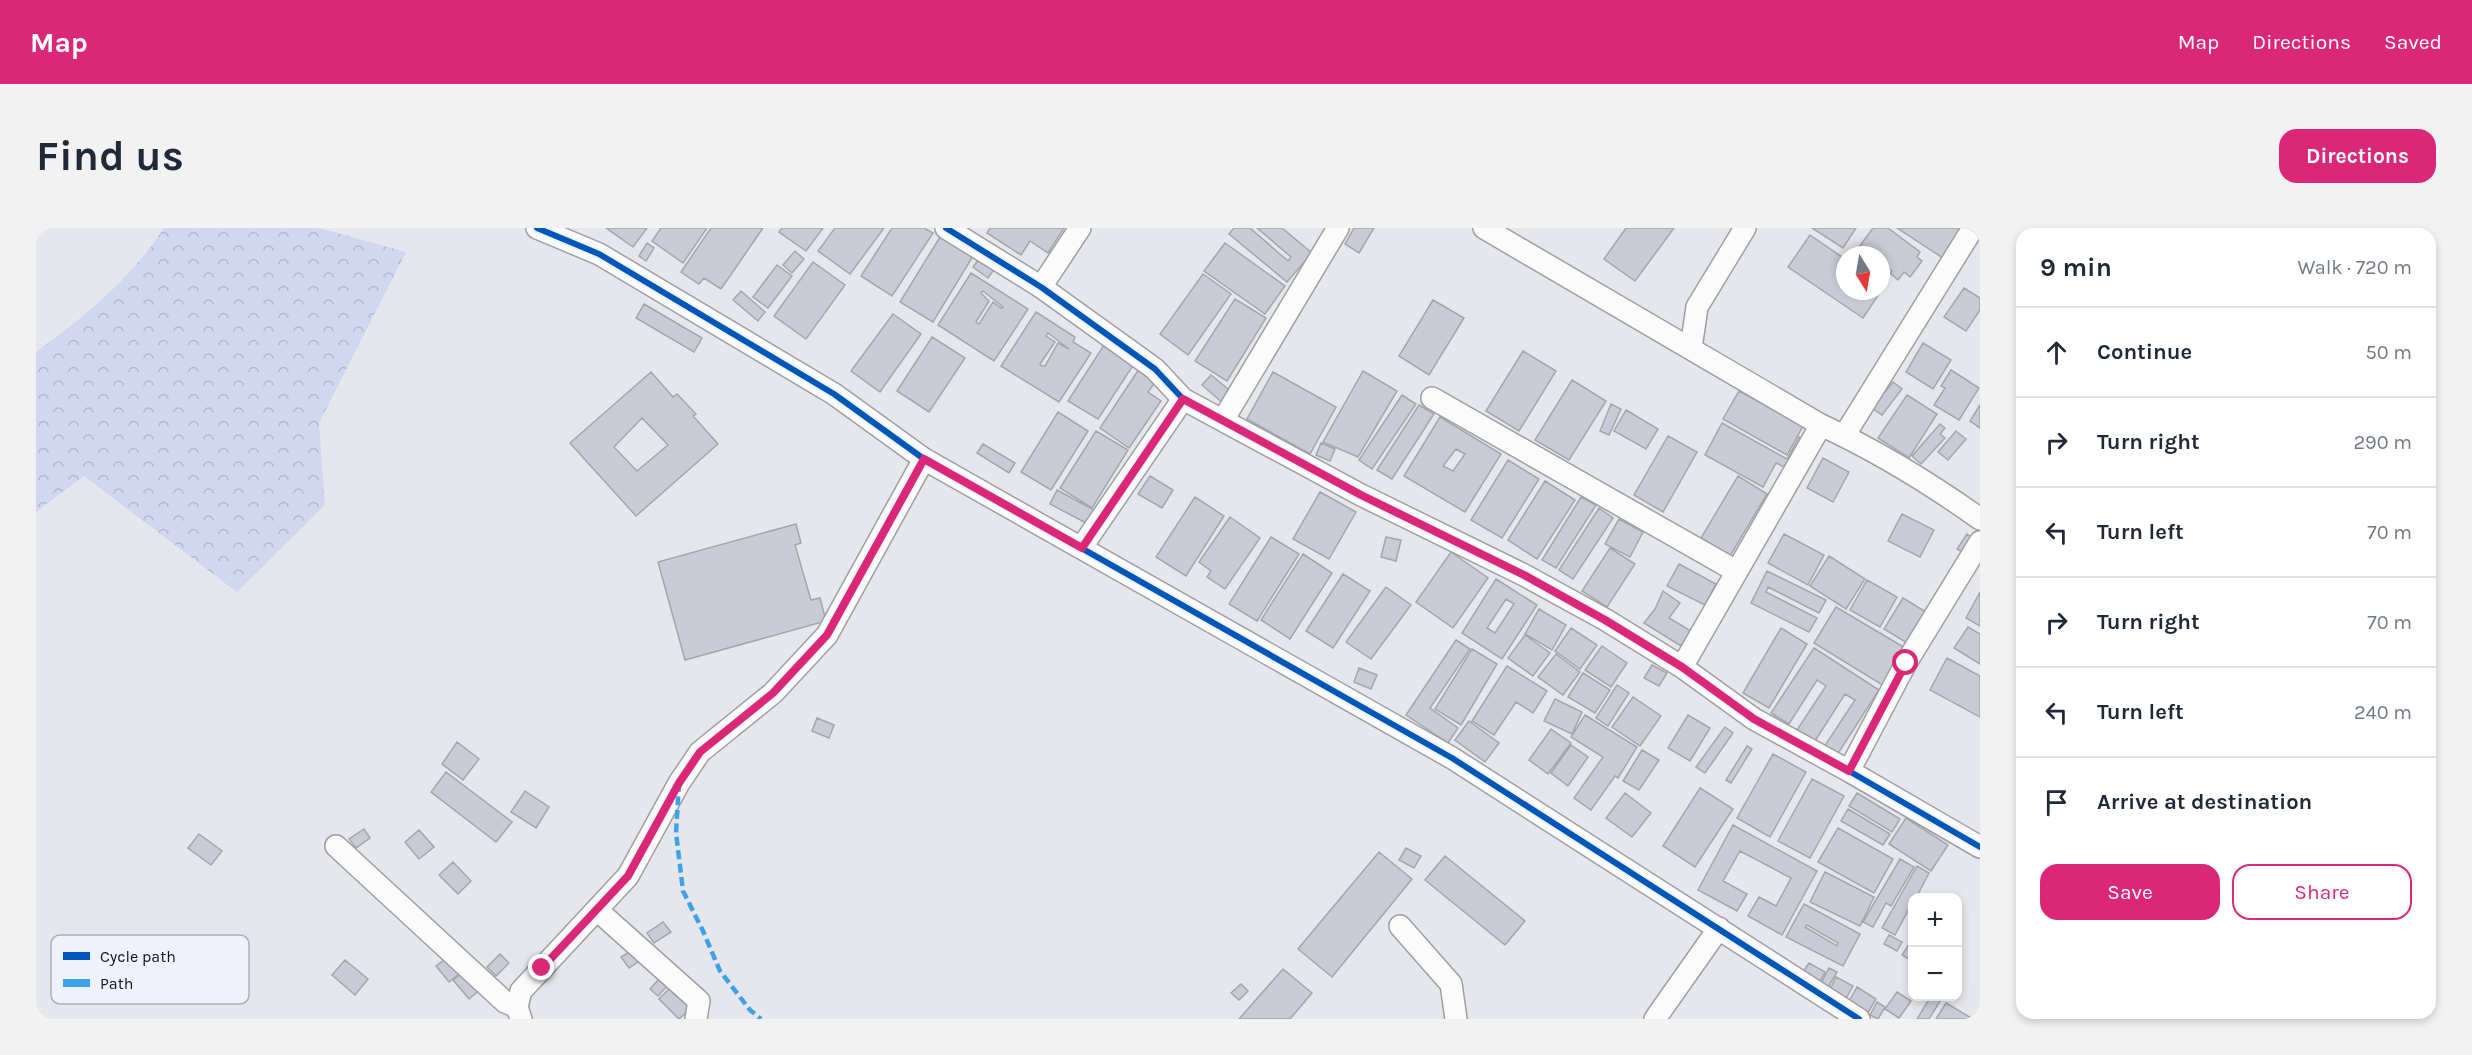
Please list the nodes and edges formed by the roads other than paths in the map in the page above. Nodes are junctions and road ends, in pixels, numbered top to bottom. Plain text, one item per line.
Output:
1 (946, 228) edge
2 (1080, 228) edge
3 (1338, 228) edge
4 (1484, 228) edge
5 (1745, 228) edge
6 (1973, 228) edge
7 (544, 229) edge
8 (1041, 287) junction
9 (1691, 348) junction
10 (1432, 398) dead end
11 (1183, 399) junction
12 (1223, 420) junction
13 (1821, 425) junction
14 (1844, 436) junction
15 (924, 459) junction
16 (1980, 519) edge
17 (1980, 542) edge
18 (1082, 548) junction
19 (1736, 571) junction
20 (1682, 667) junction
21 (1849, 771) junction
22 (336, 846) dead end
23 (1980, 847) edge
24 (597, 910) junction
25 (1400, 926) dead end
26 (1719, 928) junction
27 (519, 1013) edge
28 (696, 1019) edge
29 (1456, 1019) edge
30 (1655, 1019) edge
31 (1859, 1019) edge

1 - 8 street
2 - 8 street
3 - 12 street
4 - 9 street
5 - 9 street
6 - 14 street
7 - 15 street
8 - 11 street
9 - 13 street
10 - 19 street
11 - 12 street
11 - 18 street
12 - 20 street
13 - 14 street
13 - 19 street
14 - 16 street
15 - 18 street
15 - 24 street
17 - 21 street
18 - 26 street
19 - 20 street
20 - 21 street
21 - 23 street
22 - 27 street
24 - 27 street
24 - 28 street
25 - 29 street
26 - 30 street
26 - 31 street

